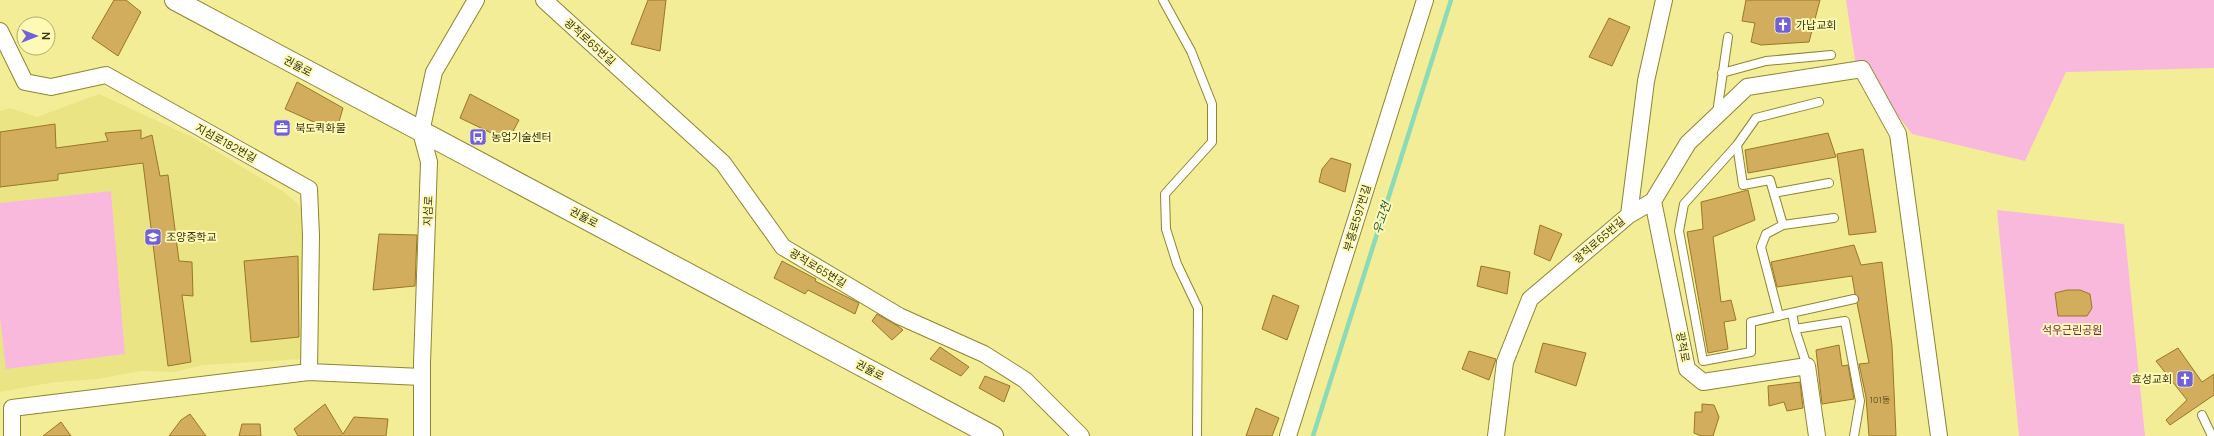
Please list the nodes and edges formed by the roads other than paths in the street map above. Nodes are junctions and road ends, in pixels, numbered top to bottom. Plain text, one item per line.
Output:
1 (175, 0) edge
2 (476, 0) edge
3 (544, 0) edge
4 (1163, 0) edge
5 (1425, 0) edge
6 (1664, 0) edge
7 (0, 30) edge
8 (1728, 36) dead end
9 (1831, 55) dead end
10 (1722, 73) junction
11 (1819, 102) dead end
12 (1716, 118) junction
13 (420, 132) junction
14 (1737, 145) junction
15 (1829, 183) dead end
16 (1774, 193) junction
17 (1653, 201) junction
18 (1629, 214) junction
19 (1834, 218) dead end
20 (1784, 225) junction
21 (1854, 299) dead end
22 (1792, 313) junction
23 (1779, 316) junction
24 (1795, 329) junction
25 (1807, 366) junction
26 (309, 372) junction
27 (422, 377) junction
28 (2202, 415) dead end
29 (12, 436) edge
30 (422, 436) edge
31 (993, 436) edge
32 (1081, 436) edge
33 (1197, 436) edge
34 (1288, 436) edge
35 (1496, 436) edge
36 (1817, 436) edge
37 (1854, 436) edge
38 (1939, 436) edge
39 (2212, 436) edge

1 - 13 street, 권율로
2 - 13 street
3 - 32 street, 광적로65번길
4 - 33 lane
5 - 34 street, 부흥로597번길
6 - 18 street, 광적로65번길
7 - 26 street, 지섬로182번길
8 - 10 lane
9 - 10 lane
10 - 12 lane
11 - 14 lane
12 - 17 street
12 - 38 street
13 - 27 street, 지섬로
13 - 31 street, 권율로
14 - 16 lane
14 - 23 lane
15 - 16 lane
16 - 20 lane
17 - 18 street
17 - 25 street, 광적로
18 - 35 street, 광적로65번길
19 - 20 lane
20 - 23 lane
21 - 22 lane
22 - 23 lane
22 - 24 lane
24 - 25 lane
24 - 37 lane
25 - 36 street
26 - 27 street
26 - 29 street
27 - 30 street, 지섬로
28 - 39 lane

